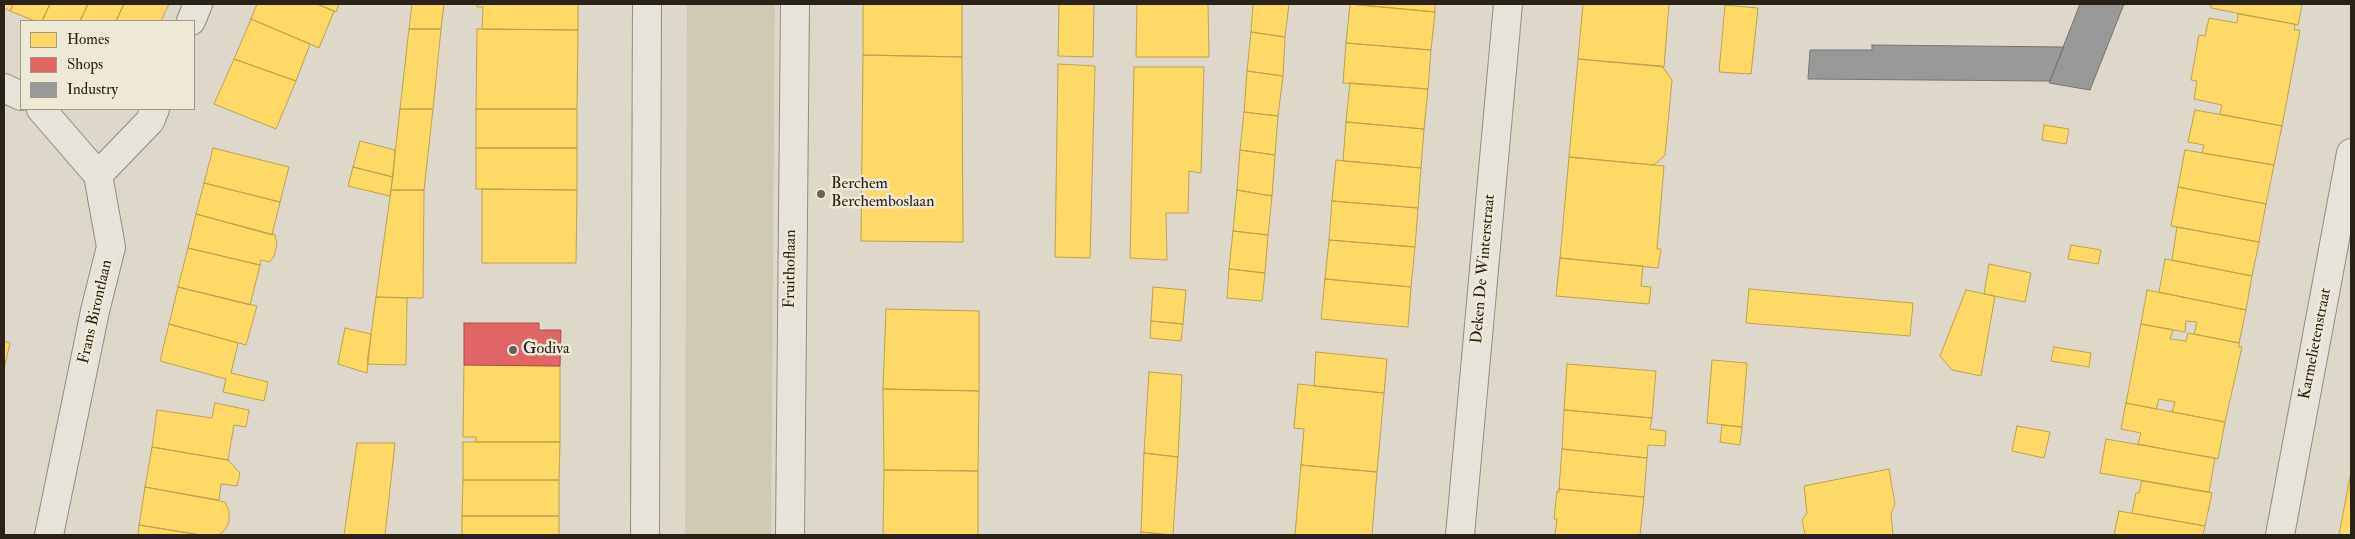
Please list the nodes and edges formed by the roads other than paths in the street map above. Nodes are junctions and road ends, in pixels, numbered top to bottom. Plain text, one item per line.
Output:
1 (198, 4) edge
2 (647, 4) edge
3 (795, 4) edge
4 (1508, 4) edge
5 (191, 20) edge
6 (4, 88) edge
7 (20, 96) edge
8 (42, 110) edge
9 (155, 110) edge
10 (2351, 153) edge
11 (98, 175) junction
12 (49, 535) edge
13 (645, 535) edge
14 (790, 535) edge
15 (1460, 535) edge
16 (2280, 535) edge

1 - 5 street
2 - 13 street
3 - 14 street, Fruithoflaan
4 - 15 street, Deken De Winterstraat
6 - 7 street
8 - 11 street
9 - 11 street
10 - 16 street, Karmelietenstraat
11 - 12 street, Frans Birontlaan

